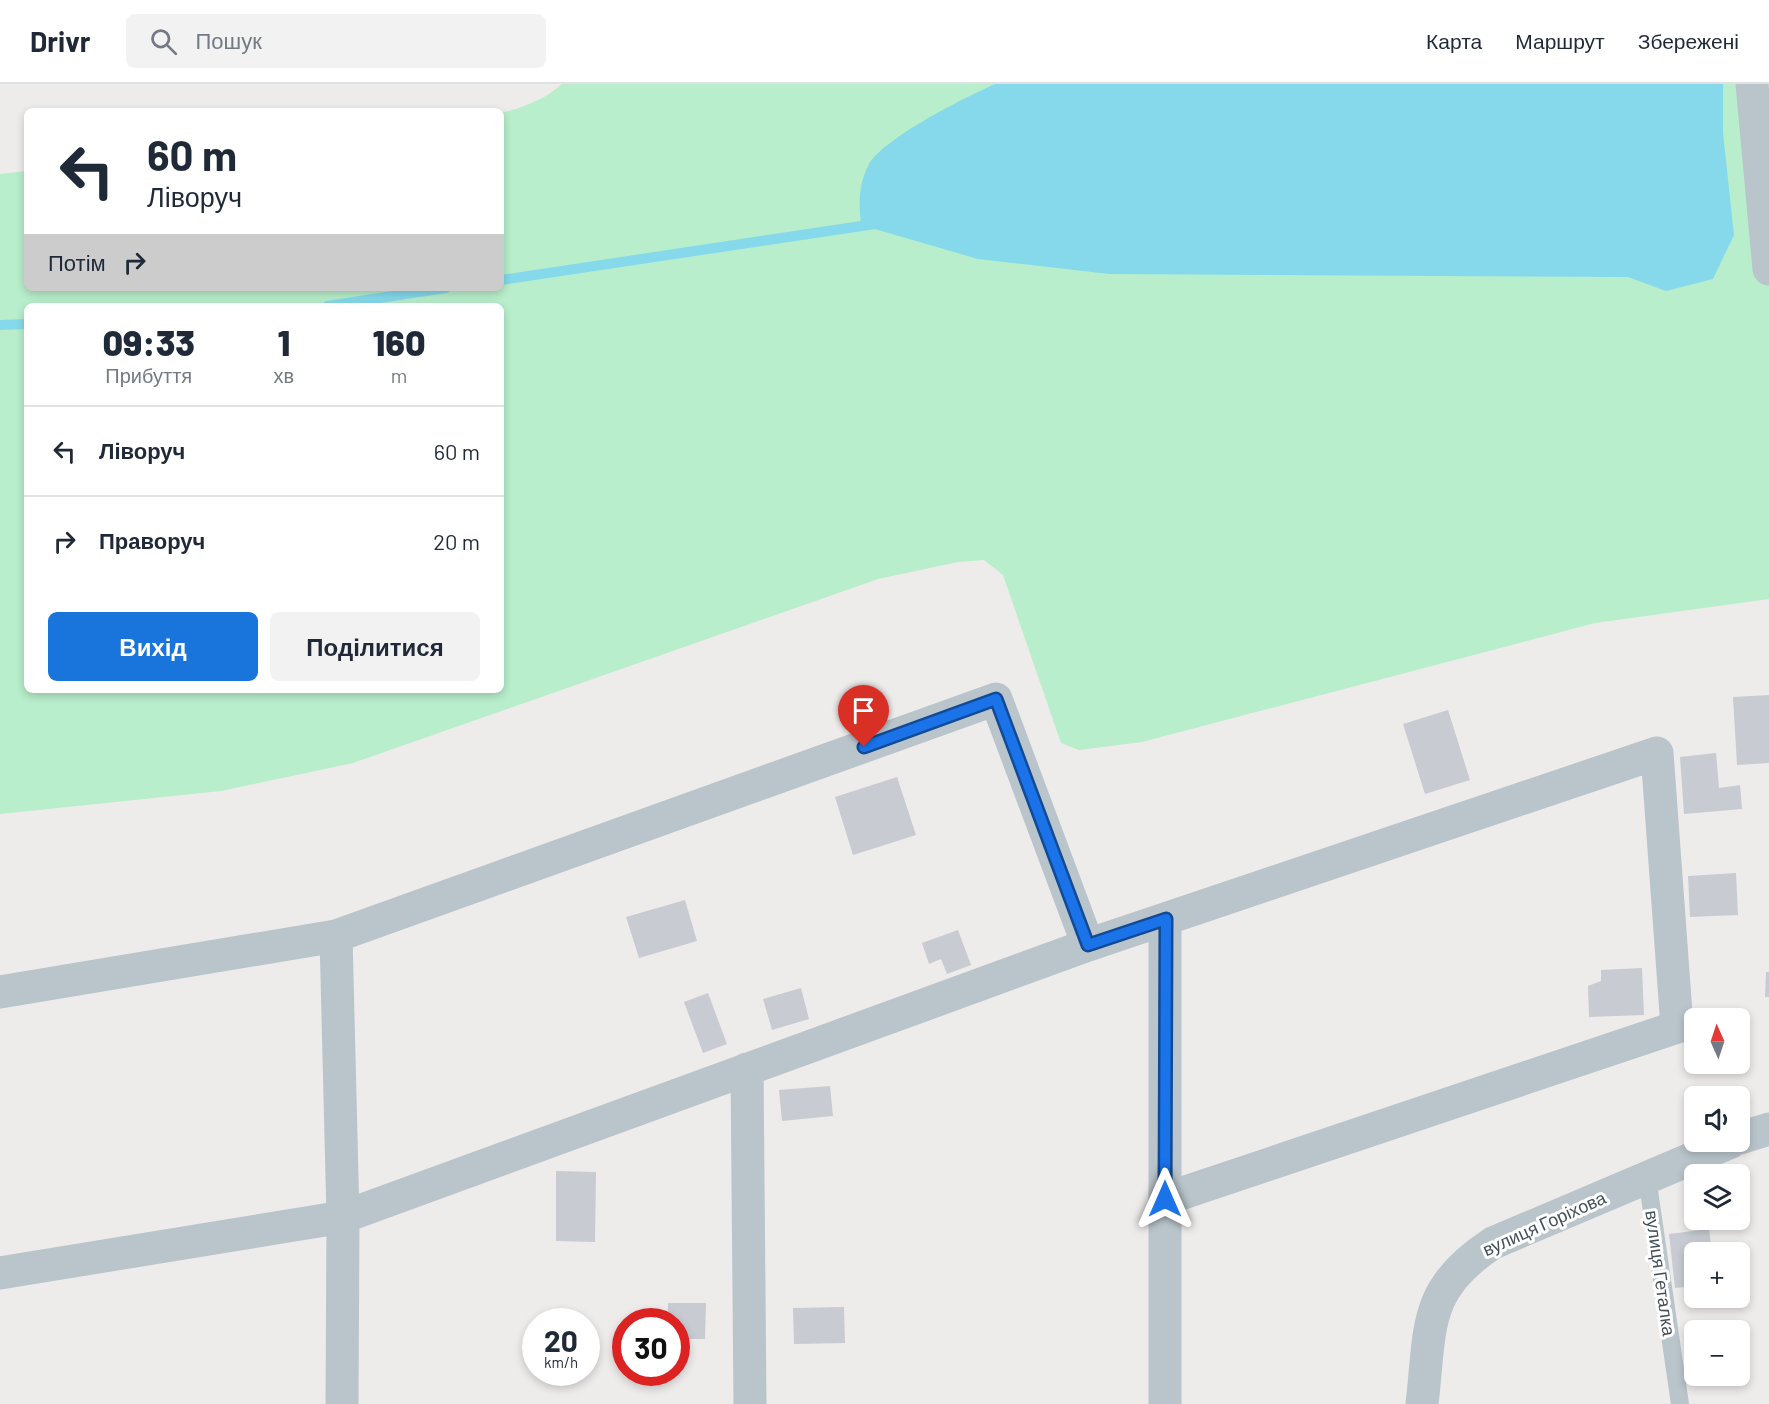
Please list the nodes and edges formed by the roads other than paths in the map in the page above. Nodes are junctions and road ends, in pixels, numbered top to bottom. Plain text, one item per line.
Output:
1 (1752, 84) edge
2 (1769, 268) edge
3 (1166, 919) junction
4 (336, 936) junction
5 (1088, 945) junction
6 (0, 992) edge
7 (747, 1069) junction
8 (1769, 1129) edge
9 (1750, 1135) edge
10 (1707, 1152) edge
11 (1647, 1177) junction
12 (1165, 1199) junction
13 (343, 1217) junction
14 (0, 1273) edge
15 (342, 1404) edge
16 (750, 1404) edge
17 (1165, 1404) edge
18 (1422, 1404) edge
19 (1680, 1404) edge

1 - 2 street
3 - 5 street
3 - 12 street
3 - 12 street
4 - 5 street
4 - 6 street
4 - 13 street
5 - 7 street
7 - 13 street
7 - 16 street
8 - 9 street
10 - 11 street, вулиця Горіхова
11 - 18 street, вулиця Горіхова
11 - 19 lane, вулиця Геталка
12 - 17 street
13 - 14 street
13 - 15 street

